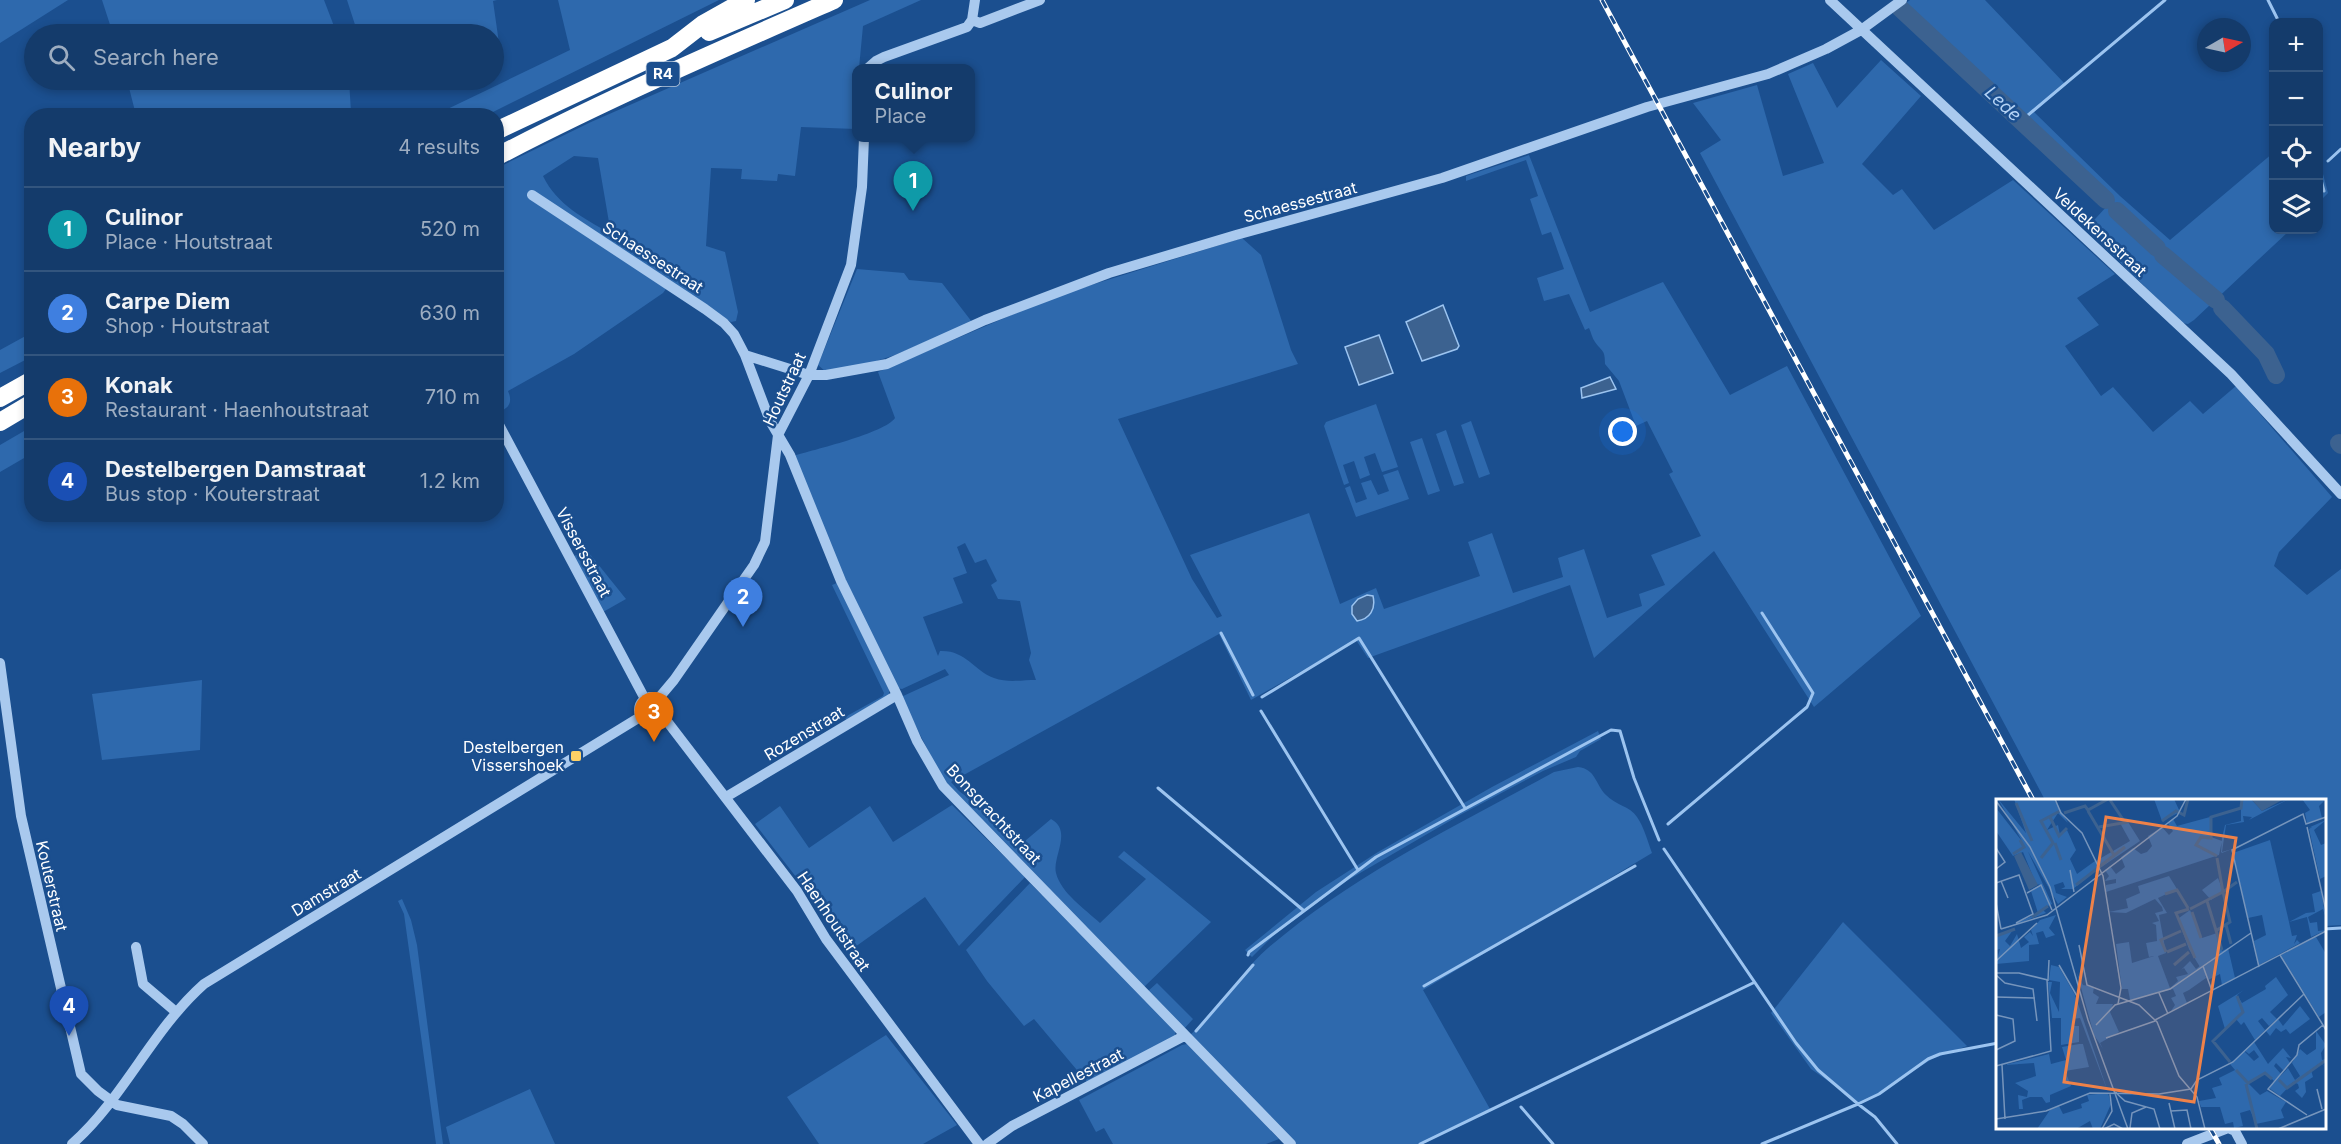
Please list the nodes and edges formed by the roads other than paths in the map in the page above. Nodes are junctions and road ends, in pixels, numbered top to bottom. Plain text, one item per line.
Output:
1 (746, 0) edge
2 (784, 0) edge
3 (834, 0) edge
4 (975, 0) edge
5 (1040, 0) edge
6 (1830, 0) edge
7 (1902, 0) edge
8 (972, 20) junction
9 (1861, 30) junction
10 (672, 48) junction
11 (873, 64) edge
12 (504, 127) edge
13 (864, 142) edge
14 (504, 153) edge
15 (532, 195) dead end
16 (745, 355) junction
17 (24, 373) edge
18 (809, 375) junction
19 (24, 384) edge
20 (0, 385) edge
21 (0, 398) edge
22 (24, 407) edge
23 (24, 409) edge
24 (0, 422) edge
25 (0, 433) edge
26 (504, 434) edge
27 (778, 435) junction
28 (2341, 494) edge
29 (0, 663) edge
30 (897, 695) junction
31 (645, 699) junction
32 (658, 699) junction
33 (663, 716) junction
34 (640, 717) junction
35 (726, 797) junction
36 (136, 947) dead end
37 (176, 1012) junction
38 (1184, 1036) junction
39 (110, 1100) junction
40 (2225, 1129) edge
41 (2230, 1129) edge
42 (72, 1144) edge
43 (203, 1144) edge
44 (979, 1144) edge
45 (987, 1144) edge
46 (1291, 1144) edge
47 (2187, 1144) edge
48 (2242, 1144) edge

1 - 10 highway
2 - 10 highway, R4
3 - 14 highway, R4
4 - 8 street
5 - 8 street
6 - 9 street, Veldekensstraat
7 - 9 street, Schaessestraat
8 - 11 street
9 - 18 street, Schaessestraat
9 - 28 street, Veldekensstraat
10 - 12 highway, R4
13 - 18 street, Houtstraat
15 - 16 street, Schaessestraat
16 - 18 street, Schaessestraat
16 - 27 street, Schaessestraat
17 - 20 highway
18 - 27 street, Houtstraat
19 - 21 highway
22 - 24 highway
23 - 25 highway
26 - 31 street, Vissersstraat
27 - 30 street, Bonsgrachtstraat
27 - 32 street, Houtstraat
29 - 39 street, Kouterstraat
30 - 35 street, Rozenstraat
30 - 38 street, Bonsgrachtstraat
31 - 32 street
31 - 34 street
32 - 33 street
33 - 34 street
33 - 35 street, Haenhoutstraat
34 - 37 street, Damstraat
35 - 44 street, Haenhoutstraat
36 - 37 street
37 - 39 street, Damstraat
38 - 45 street, Kapellestraat
38 - 46 street, Bonsgrachtstraat
39 - 42 street, Damstraat
39 - 43 street
40 - 47 street
41 - 48 street

